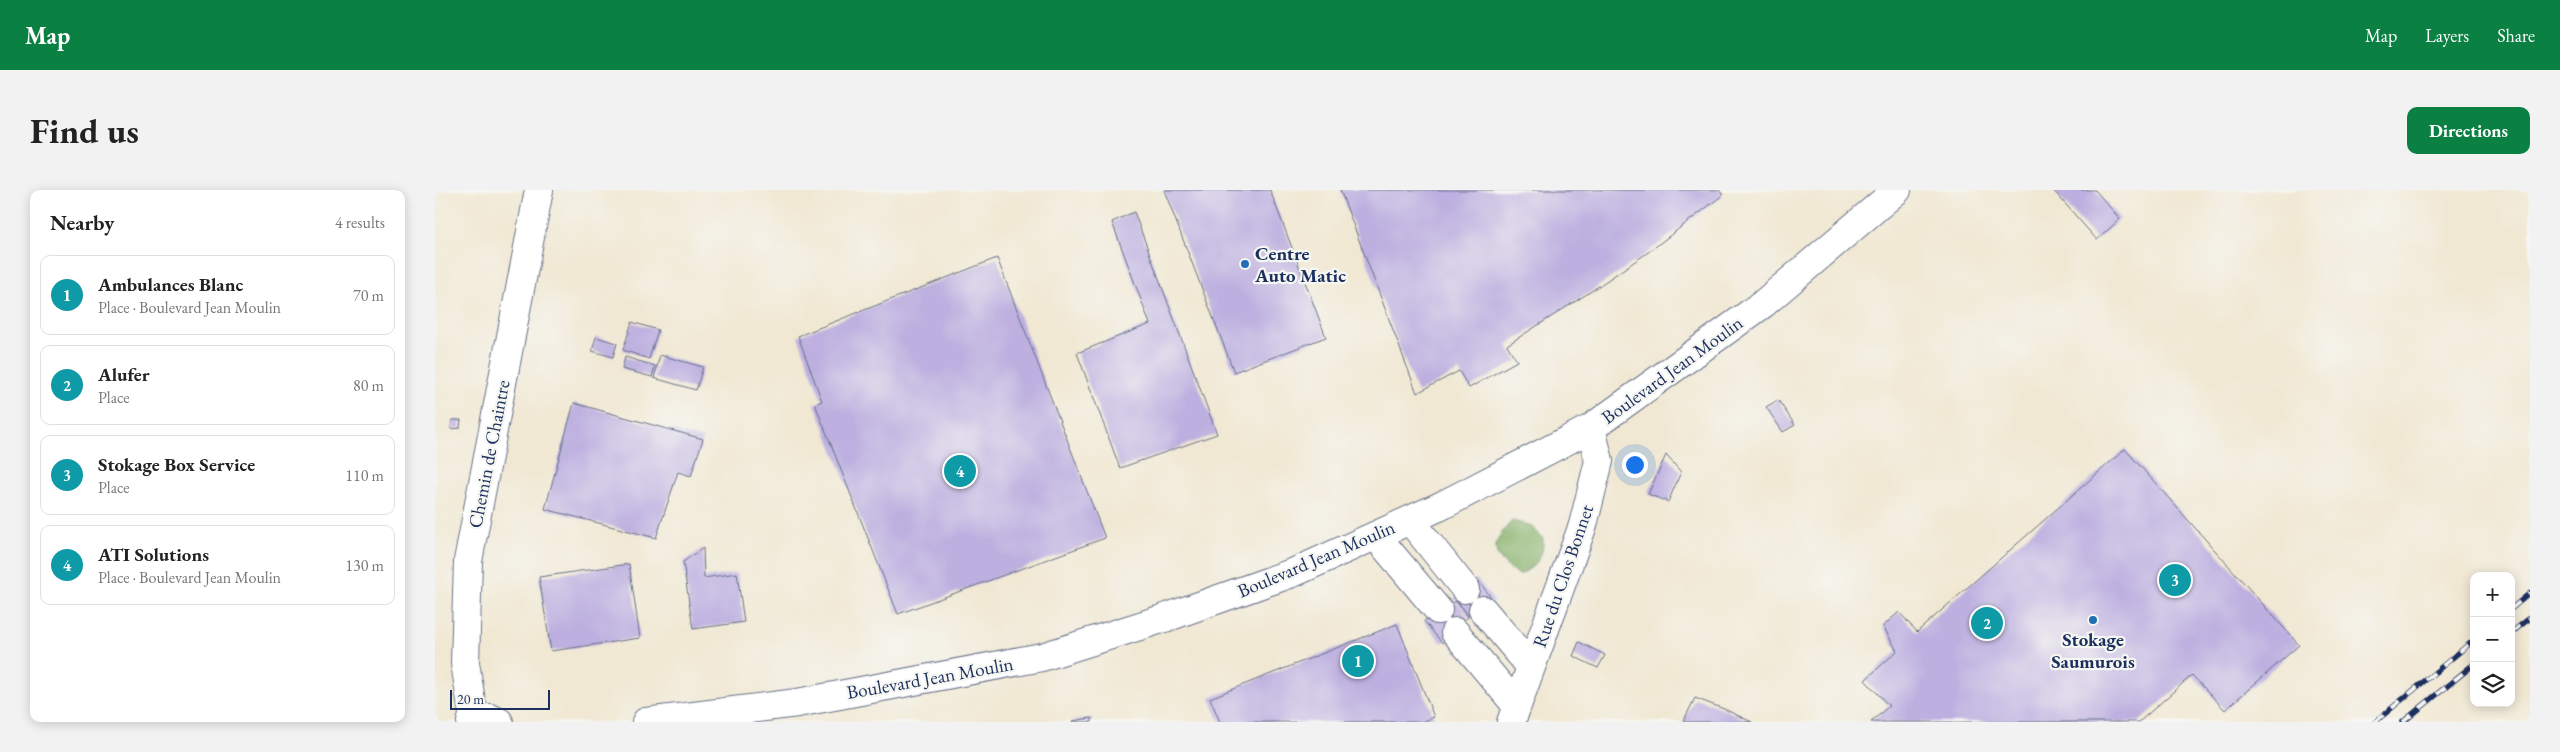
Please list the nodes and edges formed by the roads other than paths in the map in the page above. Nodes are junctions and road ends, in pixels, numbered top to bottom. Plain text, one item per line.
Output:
1 (539, 190) edge
2 (1897, 190) edge
3 (1591, 428) junction
4 (1410, 520) junction
5 (1376, 536) junction
6 (1465, 589) dead end
7 (1438, 610) dead end
8 (1483, 610) dead end
9 (1455, 632) dead end
10 (1531, 667) junction
11 (1514, 714) edge
12 (481, 721) edge
13 (646, 722) edge

1 - 12 street, Chemin de Chaintre
2 - 3 street, Boulevard Jean Moulin
3 - 4 street, Boulevard Jean Moulin
3 - 10 street, Rue du Clos Bonnet
4 - 5 street, Boulevard Jean Moulin
4 - 6 street
5 - 7 street
5 - 13 street, Boulevard Jean Moulin
8 - 10 street
9 - 11 street
10 - 11 street, Rue du Clos Bonnet

